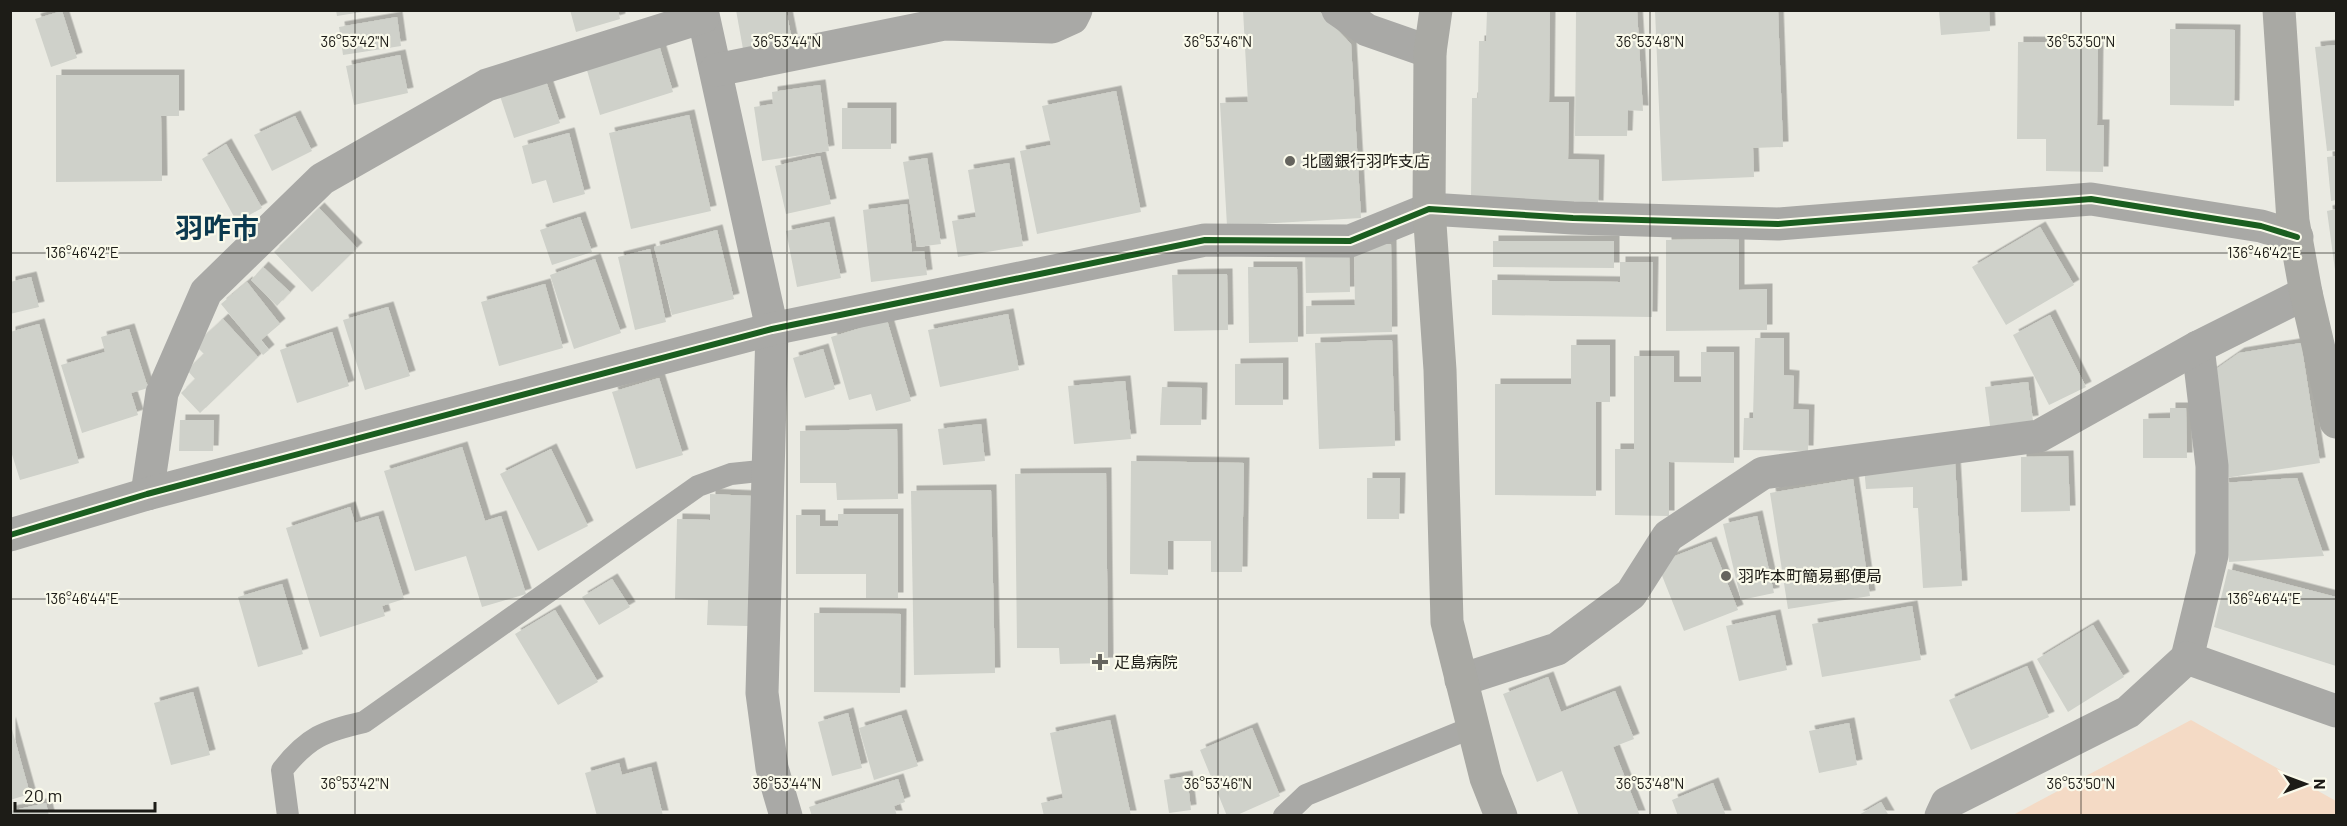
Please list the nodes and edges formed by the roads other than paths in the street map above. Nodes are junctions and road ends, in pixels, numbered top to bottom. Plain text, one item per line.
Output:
1 (1076, 10) edge
2 (1338, 10) edge
3 (1436, 10) edge
4 (2279, 10) edge
5 (703, 14) edge
6 (1430, 52) junction
7 (716, 70) junction
8 (1429, 209) junction
9 (2297, 237) junction
10 (2306, 293) junction
11 (772, 329) junction
12 (2328, 339) edge
13 (2198, 347) junction
14 (2337, 422) edge
15 (769, 470) junction
16 (147, 494) junction
17 (10, 535) edge
18 (2187, 658) junction
19 (1461, 680) junction
20 (2337, 711) edge
21 (1473, 727) junction
22 (288, 816) edge
23 (786, 816) edge
24 (1284, 816) edge
25 (1502, 816) edge
26 (1941, 816) edge

1 - 7 street
2 - 6 street
3 - 6 street
4 - 9 street
5 - 7 street
5 - 16 street
6 - 8 street
7 - 11 street
8 - 9 street
8 - 11 street
8 - 19 street
9 - 10 street
10 - 12 street
10 - 13 street
11 - 15 street
11 - 16 street
12 - 14 street
13 - 18 street
13 - 19 street
15 - 22 lane
15 - 23 street
16 - 17 street
18 - 20 street
18 - 26 street
19 - 21 street
21 - 24 lane
21 - 25 street

